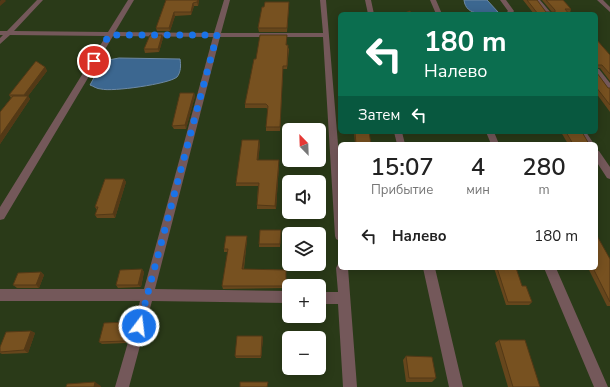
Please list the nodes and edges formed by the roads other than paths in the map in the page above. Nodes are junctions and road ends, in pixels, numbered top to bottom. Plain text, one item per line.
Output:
1 (40, 0) edge
2 (131, 0) edge
3 (227, 0) edge
4 (323, 0) edge
5 (368, 0) edge
6 (433, 0) edge
7 (503, 0) edge
8 (537, 0) edge
9 (600, 0) edge
10 (610, 10) edge
11 (371, 12) edge
12 (438, 12) edge
13 (510, 12) edge
14 (546, 12) edge
15 (0, 33) edge
16 (8, 33) junction
17 (109, 35) junction
18 (217, 35) junction
19 (326, 35) junction
20 (0, 42) edge
21 (598, 73) edge
22 (610, 88) edge
23 (598, 156) edge
24 (610, 175) edge
25 (338, 207) edge
26 (0, 216) edge
27 (342, 270) edge
28 (429, 270) edge
29 (551, 270) edge
30 (0, 295) edge
31 (148, 295) junction
32 (282, 297) edge
33 (326, 298) edge
34 (344, 298) junction
35 (122, 387) edge
36 (350, 387) edge
37 (456, 387) edge
38 (601, 387) edge

1 - 16 street
2 - 17 street
3 - 18 street
4 - 19 street
5 - 11 street
6 - 12 street
7 - 13 street
8 - 14 street
9 - 10 street
15 - 16 street
16 - 17 street
16 - 20 street
17 - 18 street
17 - 26 street
18 - 19 street
18 - 31 street
19 - 25 street
21 - 22 street
23 - 24 street
27 - 34 street
28 - 37 street
29 - 38 street
30 - 31 street
31 - 32 street
31 - 35 street
33 - 34 street
34 - 36 street

